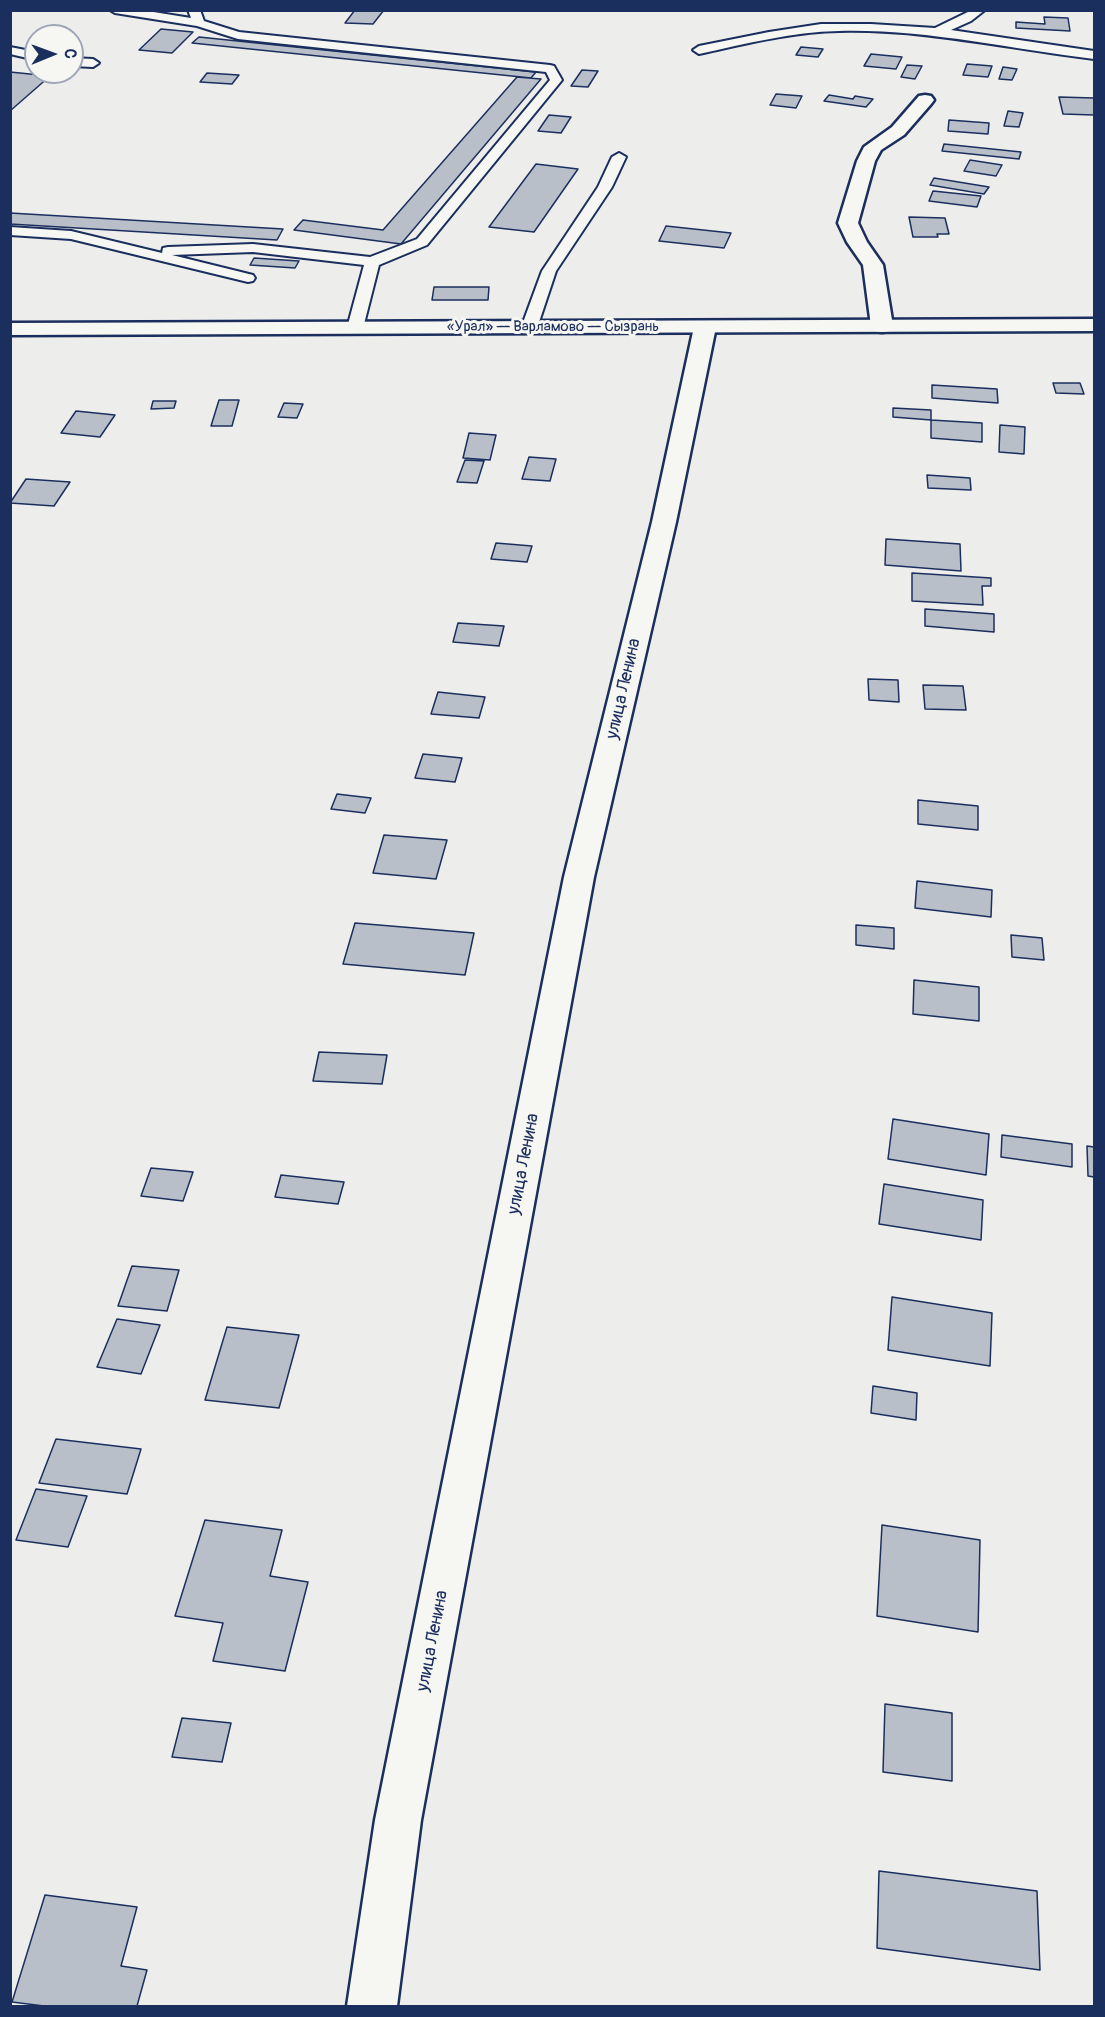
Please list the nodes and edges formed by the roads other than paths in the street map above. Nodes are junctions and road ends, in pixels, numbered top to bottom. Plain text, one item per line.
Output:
1 (114, 10) edge
2 (980, 10) edge
3 (840, 15) dead end
4 (197, 17) edge
5 (941, 31) junction
6 (699, 50) dead end
7 (1095, 55) edge
8 (84, 63) edge
9 (93, 63) dead end
10 (925, 100) dead end
11 (619, 157) dead end
12 (10, 231) edge
13 (145, 252) junction
14 (372, 262) junction
15 (248, 278) dead end
16 (1095, 325) edge
17 (882, 326) junction
18 (529, 327) junction
19 (705, 327) junction
20 (355, 328) junction
21 (10, 329) edge
22 (372, 2007) edge

1 - 4 lane
2 - 5 lane
3 - 5 lane
4 - 14 lane
5 - 6 lane
5 - 7 lane
8 - 9 lane
10 - 17 street
11 - 18 lane
12 - 13 lane
13 - 14 lane
13 - 15 lane
14 - 20 lane
16 - 17 street, «Урал» — Варламово — Сызрань
17 - 19 street, «Урал» — Варламово — Сызрань
18 - 19 street, «Урал» — Варламово — Сызрань
18 - 20 street, «Урал» — Варламово — Сызрань
19 - 22 street, улица Ленина
20 - 21 street, «Урал» — Варламово — Сызрань

